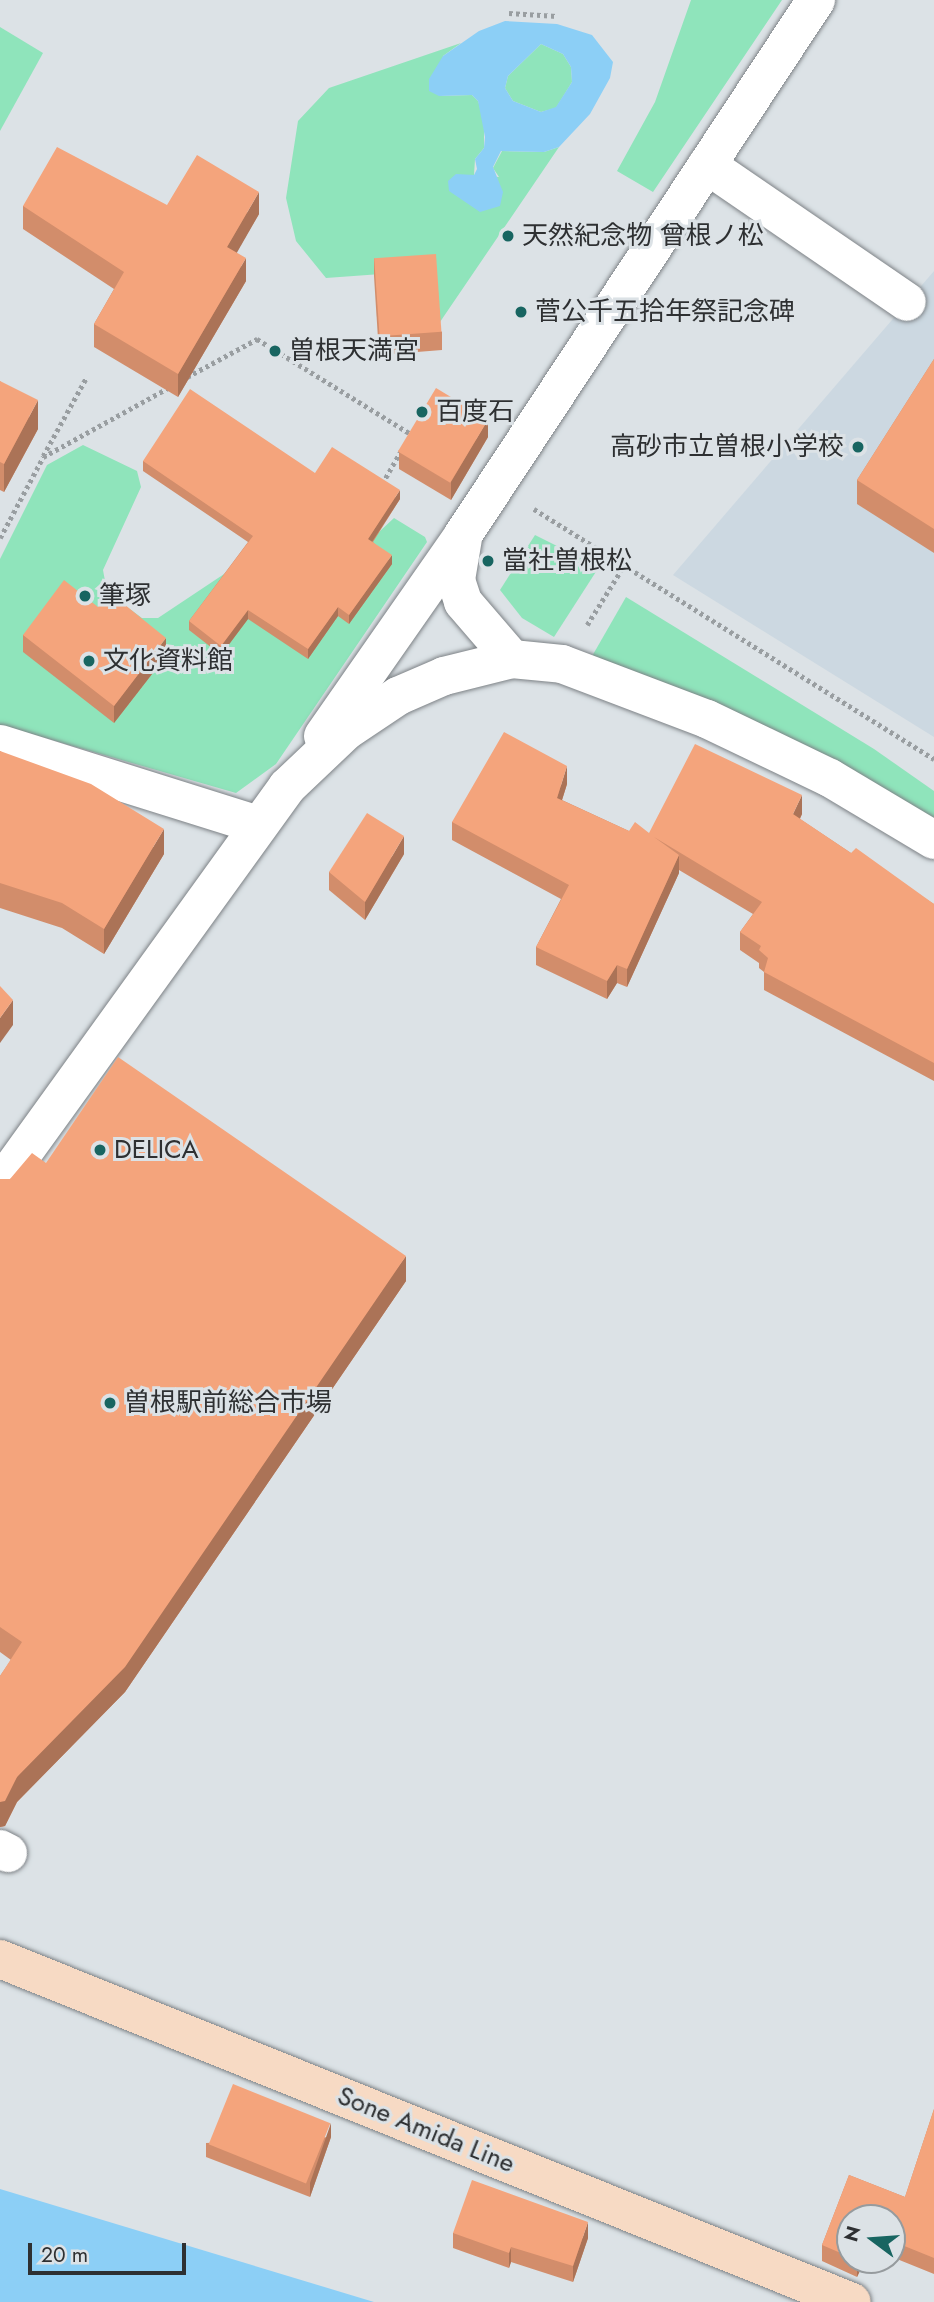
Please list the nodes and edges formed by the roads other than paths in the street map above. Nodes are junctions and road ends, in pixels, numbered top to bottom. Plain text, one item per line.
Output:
1 (816, 0) edge
2 (707, 165) junction
3 (907, 302) dead end
4 (463, 536) junction
5 (512, 659) junction
6 (0, 744) edge
7 (287, 787) junction
8 (259, 825) junction
9 (934, 840) edge
10 (0, 1185) edge
11 (0, 1959) edge
12 (852, 2302) edge

1 - 2 street
2 - 3 street
2 - 4 street
4 - 5 street
4 - 7 street
5 - 7 street
5 - 9 street
6 - 8 street
7 - 8 street
8 - 10 street
11 - 12 main road, Sone Amida Line

